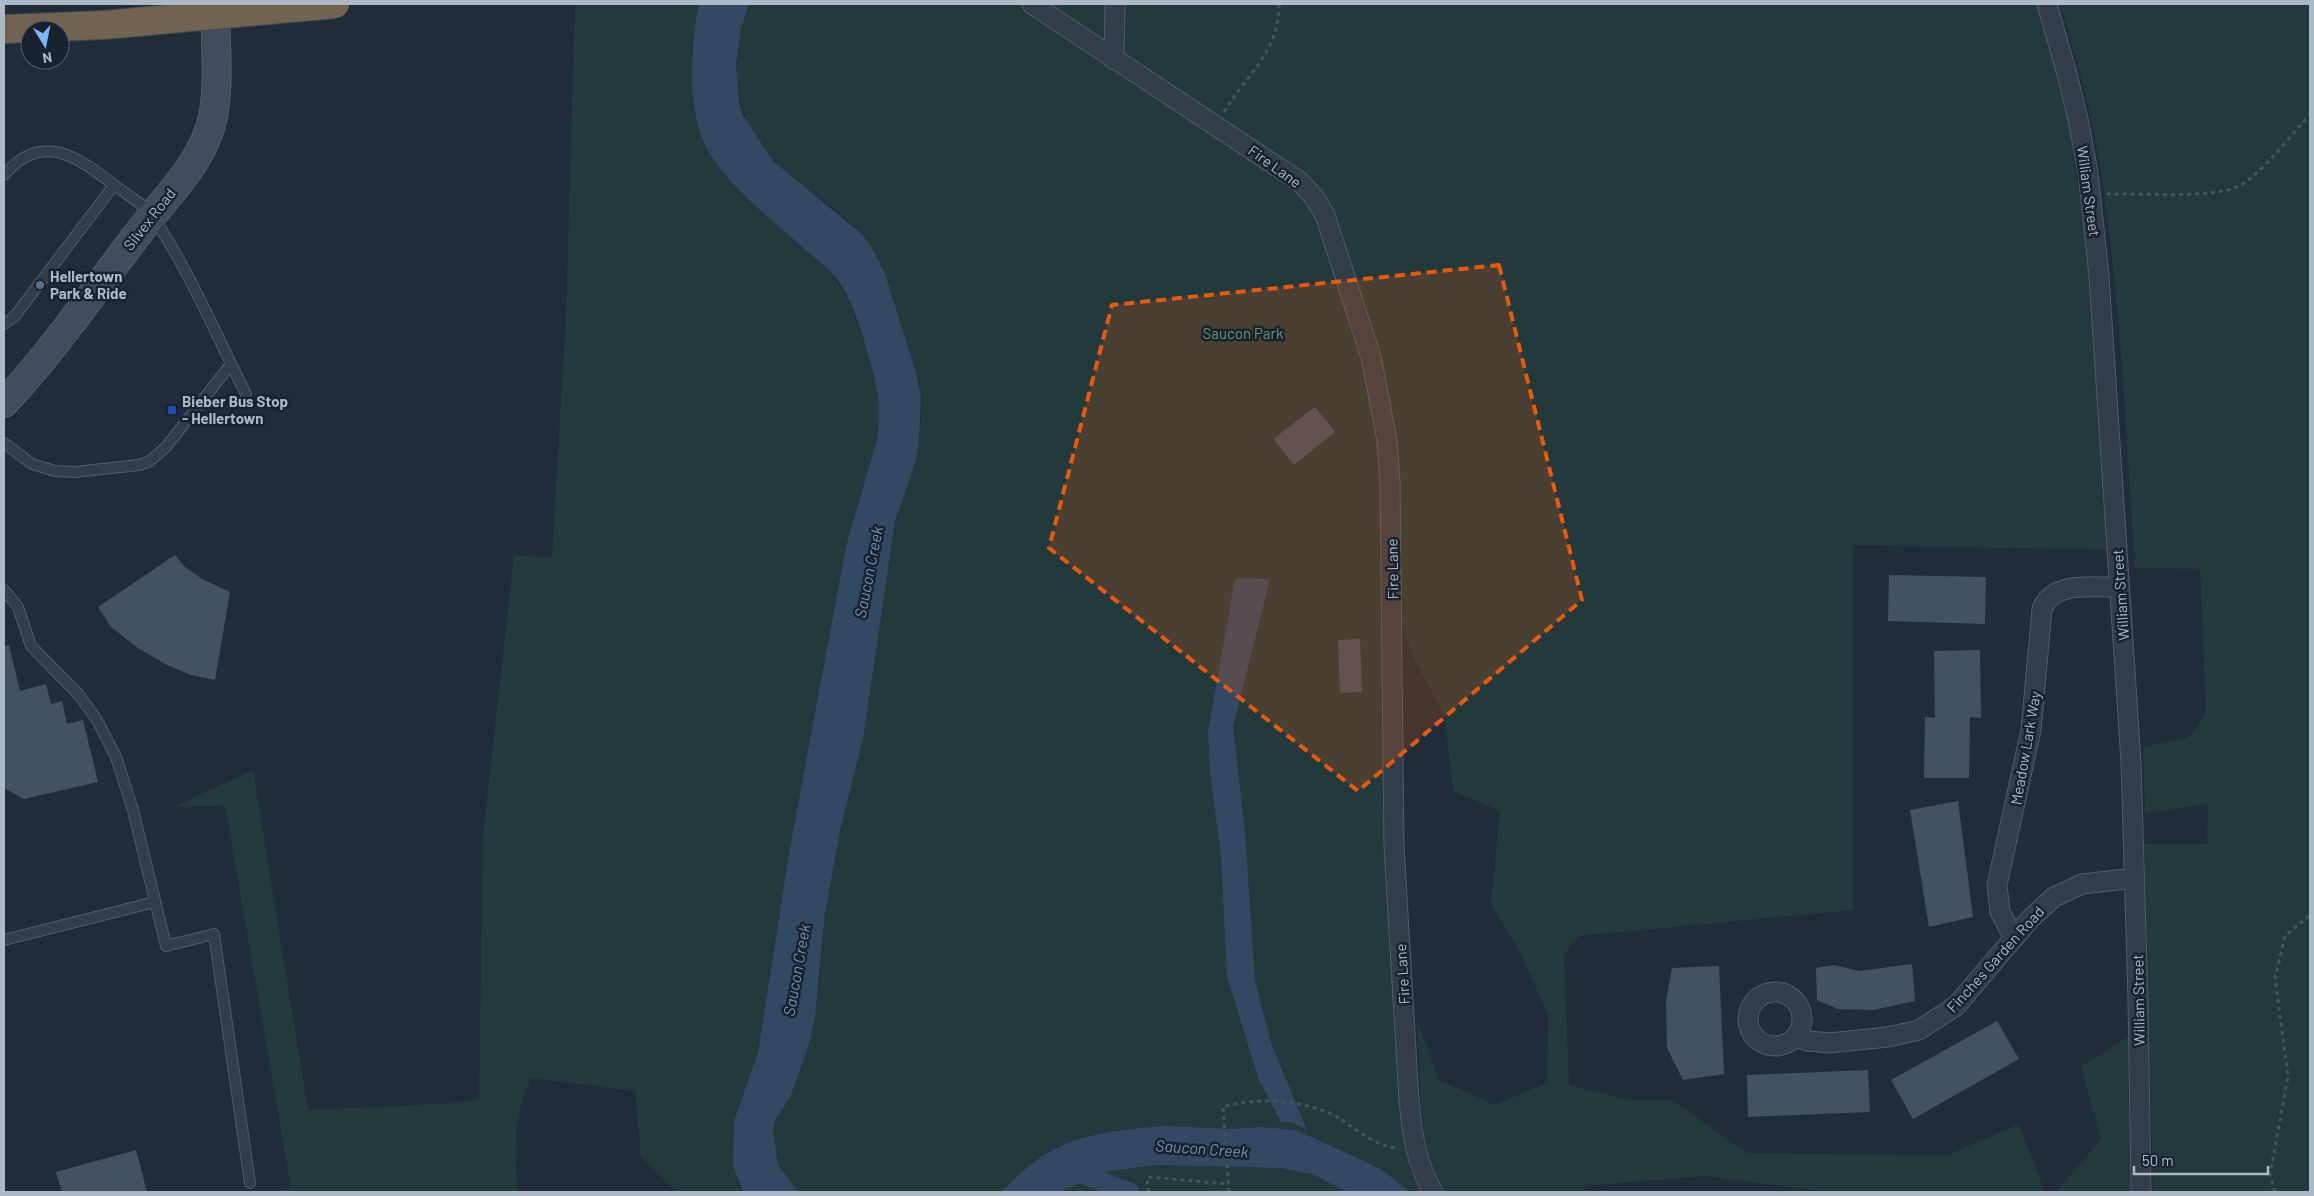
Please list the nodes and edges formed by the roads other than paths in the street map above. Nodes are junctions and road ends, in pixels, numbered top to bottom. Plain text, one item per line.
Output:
1 (215, 4) edge
2 (335, 4) edge
3 (1032, 4) edge
4 (1115, 4) edge
5 (2046, 4) edge
6 (4, 29) edge
7 (1114, 60) junction
8 (4, 175) edge
9 (114, 185) junction
10 (152, 215) junction
11 (4, 324) edge
12 (231, 364) junction
13 (246, 394) dead end
14 (4, 403) edge
15 (4, 443) edge
16 (2119, 587) junction
17 (4, 590) edge
18 (2134, 878) junction
19 (155, 902) junction
20 (2014, 938) junction
21 (4, 940) edge
22 (1796, 1037) dead end
23 (250, 1182) dead end
24 (1433, 1192) edge
25 (2141, 1192) edge

1 - 10 street, Silvex Road
2 - 6 highway, bridge
3 - 7 street, Fire Lane
4 - 7 street
5 - 16 street, William Street
7 - 24 street, Fire Lane
8 - 9 lane
9 - 10 lane
9 - 11 lane
10 - 12 lane
10 - 14 street, Silvex Road
12 - 13 lane
12 - 15 lane
16 - 18 street, William Street
16 - 20 street, Meadow Lark Way
17 - 19 lane
18 - 20 street, Finches Garden Road
18 - 25 street, William Street
19 - 21 lane
19 - 23 lane
20 - 22 street, Finches Garden Road

